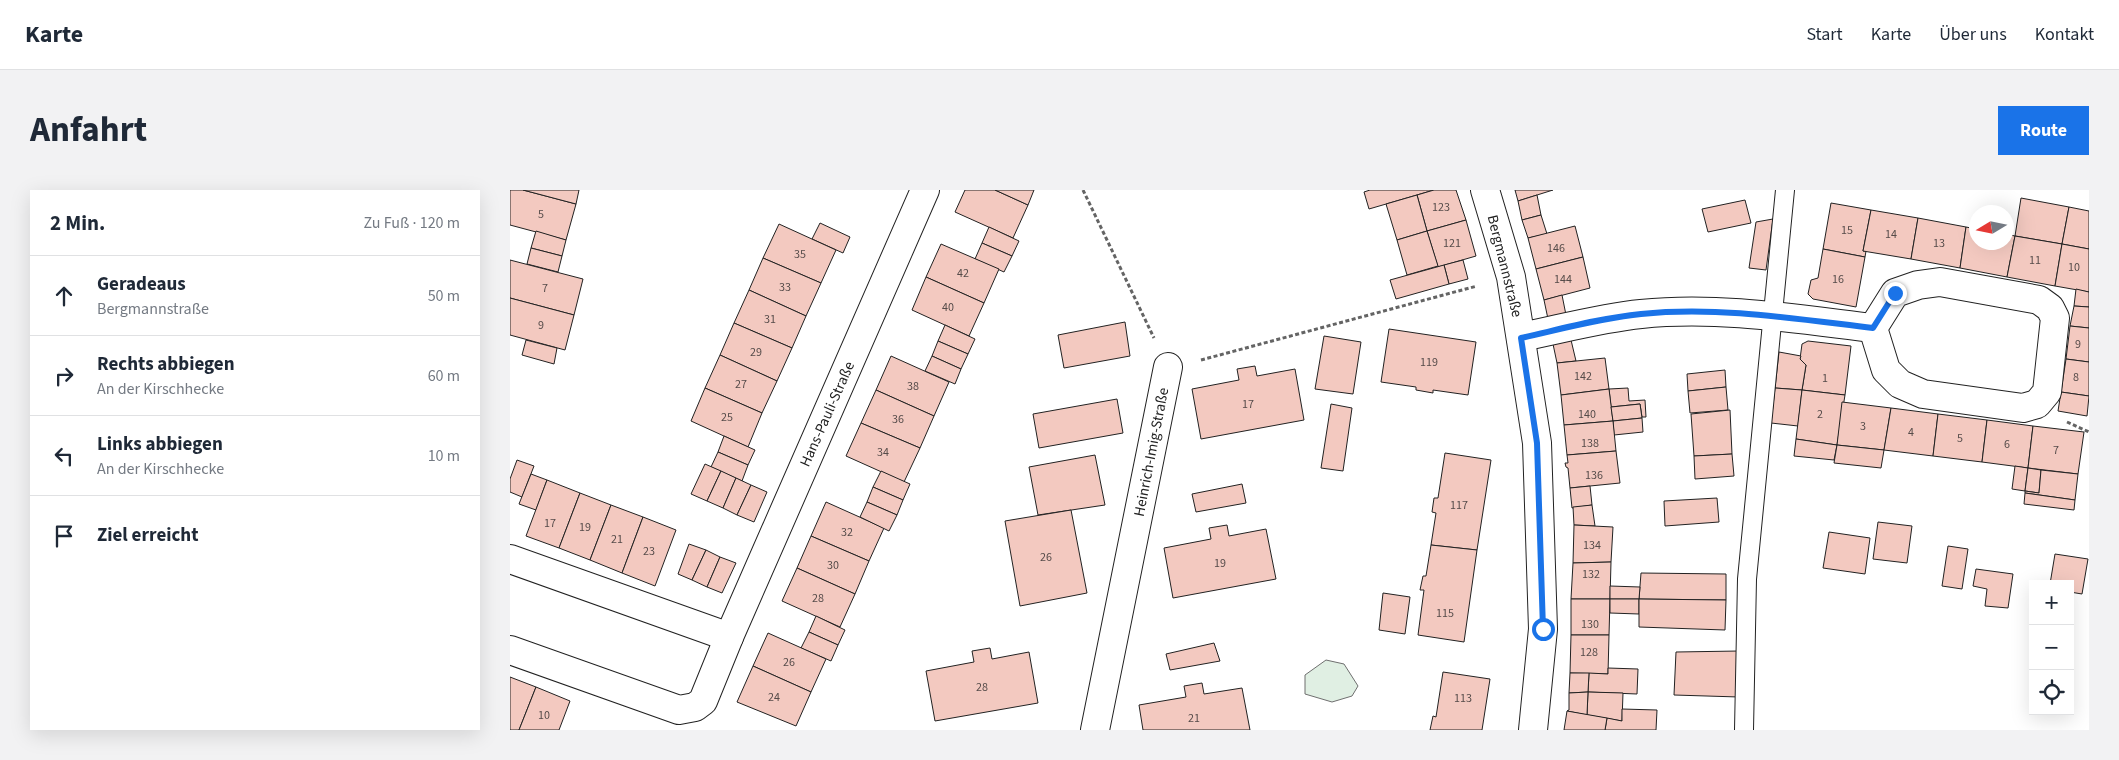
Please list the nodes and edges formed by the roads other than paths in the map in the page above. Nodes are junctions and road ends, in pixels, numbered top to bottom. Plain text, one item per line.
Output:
1 (925, 190) edge
2 (1485, 190) edge
3 (1785, 190) edge
4 (1774, 317) junction
5 (1873, 328) junction
6 (1521, 338) junction
7 (1168, 367) road end
8 (510, 559) edge
9 (729, 638) junction
10 (510, 650) edge
11 (1095, 730) edge
12 (1533, 730) edge
13 (1744, 730) edge

1 - 9 street, Hans-Pauli-Straße
2 - 6 street, Bergmannstraße
3 - 4 lane
4 - 5 street
4 - 6 street
4 - 13 lane
5 - 5 street
6 - 12 street, Bergmannstraße
7 - 11 street, Heinrich-Imig-Straße
8 - 9 street
9 - 10 street, Hans-Pauli-Straße

